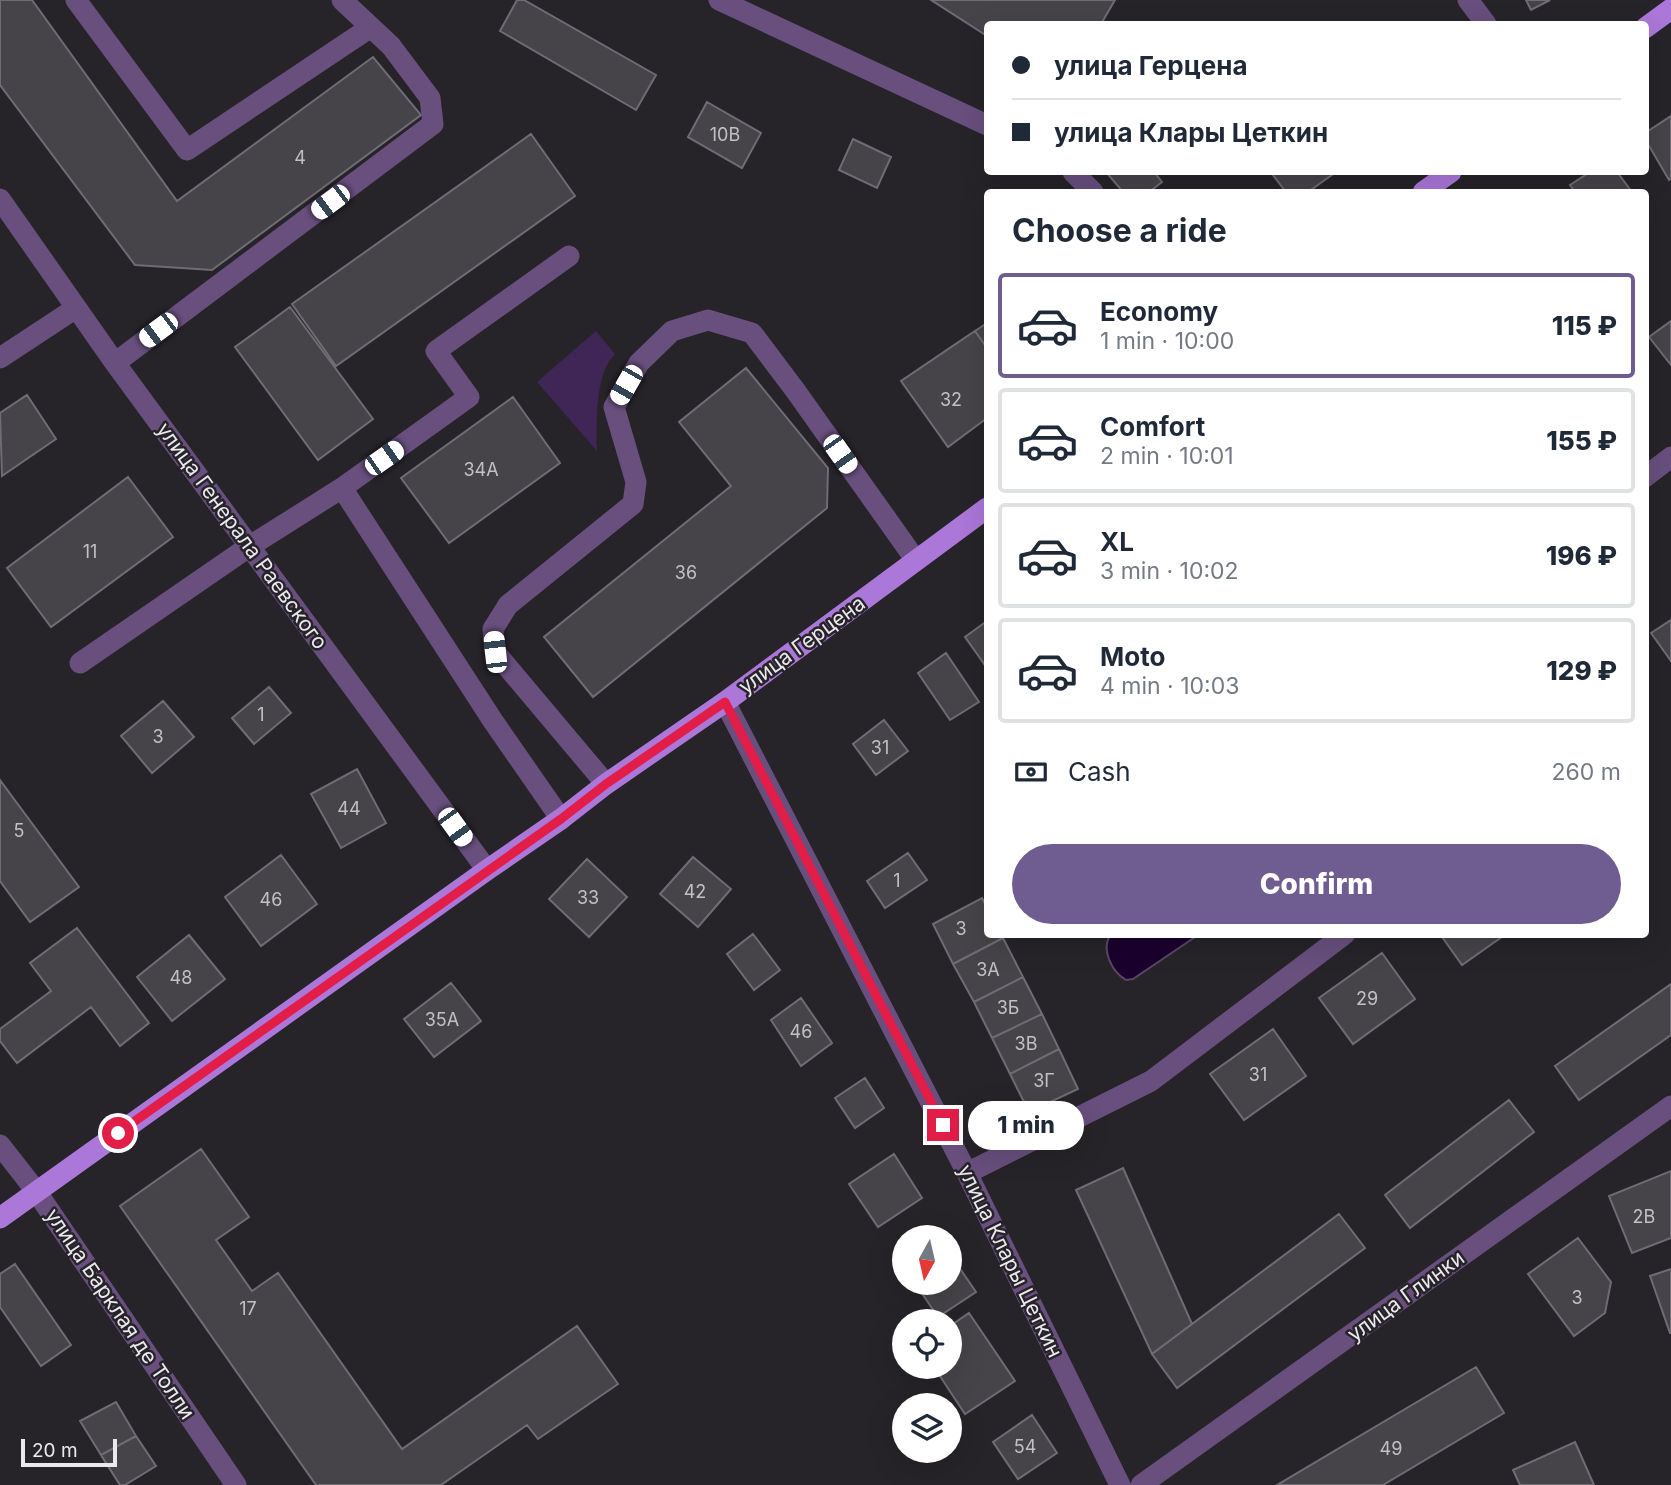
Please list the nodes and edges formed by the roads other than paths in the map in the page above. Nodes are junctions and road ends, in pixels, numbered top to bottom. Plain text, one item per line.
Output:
1 (76, 0) edge
2 (342, 0) edge
3 (719, 0) edge
4 (1468, 0) edge
5 (1671, 9) edge
6 (1484, 21) edge
7 (1649, 25) edge
8 (370, 27) junction
9 (984, 124) edge
10 (1076, 175) edge
11 (1447, 175) edge
12 (1090, 189) edge
13 (1427, 189) edge
14 (0, 199) edge
15 (569, 256) dead end
16 (76, 308) junction
17 (0, 358) edge
18 (115, 363) junction
19 (1671, 457) edge
20 (1649, 474) edge
21 (342, 488) junction
22 (984, 510) edge
23 (250, 547) junction
24 (915, 559) junction
25 (80, 663) dead end
26 (725, 702) junction
27 (606, 784) junction
28 (561, 819) junction
29 (487, 870) junction
30 (1339, 938) edge
31 (1671, 1106) edge
32 (0, 1145) edge
33 (967, 1173) junction
34 (36, 1191) junction
35 (0, 1218) edge
36 (236, 1485) edge
37 (1120, 1485) edge
38 (1140, 1485) edge

1 - 8 street
2 - 8 street
3 - 9 street
4 - 6 street
5 - 7 main road
8 - 18 street
10 - 12 street
11 - 13 main road
14 - 16 street, улица Генерала Раевского
15 - 21 street
16 - 17 street
16 - 18 street, улица Генерала Раевского
18 - 23 street, улица Генерала Раевского
19 - 20 street
21 - 23 street
21 - 28 street
22 - 24 main road, улица Герцена
23 - 25 street
23 - 29 street, улица Генерала Раевского
24 - 26 main road, улица Герцена
24 - 27 street
26 - 27 main road, улица Герцена
26 - 33 street, улица Клары Цеткин
27 - 28 main road, улица Герцена
28 - 29 main road, улица Герцена
29 - 34 main road, улица Герцена
30 - 33 street
31 - 38 street, улица Глинки
32 - 34 street, улица Барклая де Толли
33 - 37 street, улица Клары Цеткин
34 - 35 main road, улица Герцена
34 - 36 street, улица Барклая де Толли

